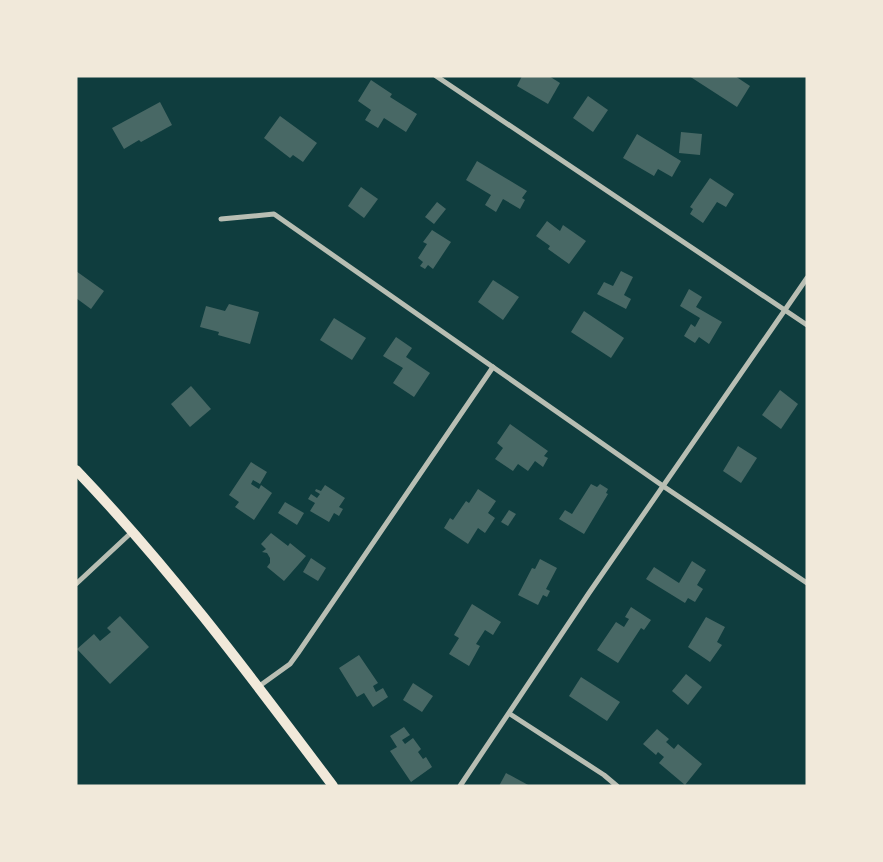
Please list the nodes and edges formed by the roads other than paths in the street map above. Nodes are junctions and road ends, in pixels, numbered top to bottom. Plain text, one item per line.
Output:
1 (436, 76) edge
2 (221, 219) dead end
3 (807, 278) edge
4 (785, 310) junction
5 (807, 325) edge
6 (493, 367) junction
7 (76, 470) edge
8 (663, 486) junction
9 (133, 531) junction
10 (807, 583) edge
11 (76, 584) edge
12 (258, 687) junction
13 (510, 714) junction
14 (333, 786) edge
15 (460, 786) edge
16 (617, 786) edge

1 - 4 street
2 - 6 street
3 - 4 street
4 - 5 street
4 - 8 street
6 - 8 street
6 - 12 street
7 - 9 main road
8 - 10 street
8 - 13 street
9 - 11 street
9 - 12 main road
12 - 14 main road
13 - 15 street
13 - 16 street

